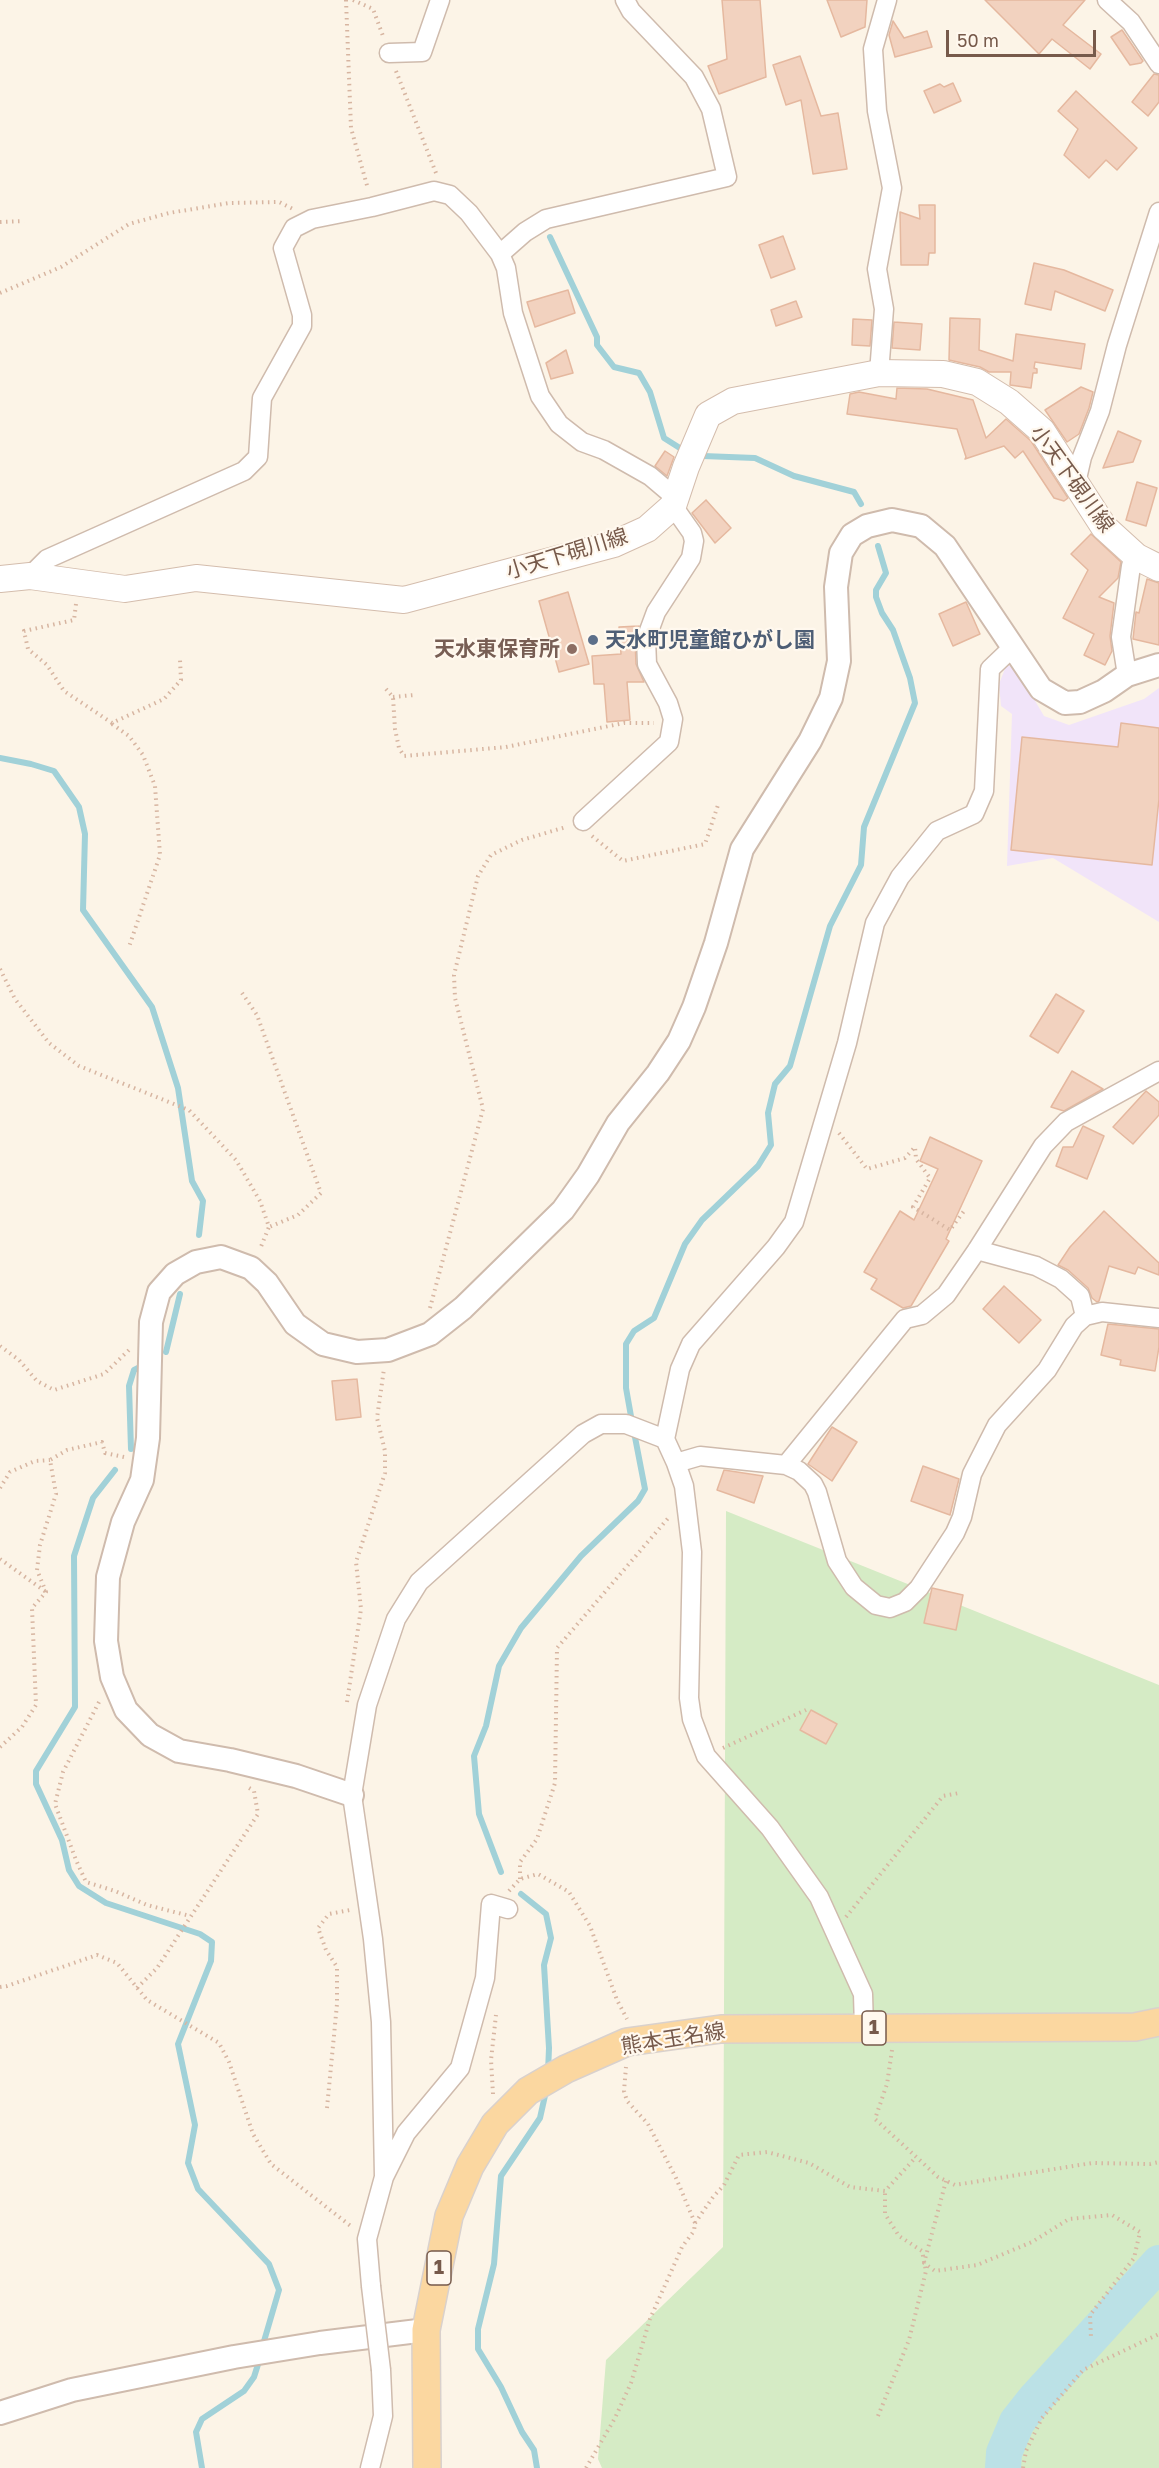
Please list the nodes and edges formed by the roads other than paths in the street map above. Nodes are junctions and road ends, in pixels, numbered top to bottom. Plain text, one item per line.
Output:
1 (440, 0) edge
2 (625, 0) edge
3 (887, 0) edge
4 (1107, 0) edge
5 (389, 53) road end
6 (1159, 64) edge
7 (1159, 212) edge
8 (500, 254) junction
9 (879, 373) junction
10 (1076, 483) junction
11 (675, 502) junction
12 (1148, 563) edge
13 (30, 576) junction
14 (0, 579) edge
15 (1012, 648) junction
16 (1159, 665) edge
17 (1127, 675) junction
18 (583, 821) road end
19 (1159, 1071) edge
20 (978, 1250) junction
21 (1085, 1316) junction
22 (1159, 1318) edge
23 (664, 1439) junction
24 (676, 1463) junction
25 (786, 1465) junction
26 (352, 1795) junction
27 (508, 1909) road end
28 (1159, 2022) edge
29 (864, 2028) junction
30 (384, 2177) junction
31 (426, 2330) junction
32 (0, 2413) edge
33 (370, 2468) edge
34 (427, 2468) edge

1 - 5 street
2 - 8 street
3 - 9 street
4 - 6 street
7 - 10 street
8 - 11 street
8 - 13 street
9 - 10 main road, 小天下硯川線
9 - 11 main road, 小天下硯川線
10 - 12 main road, 小天下硯川線
11 - 13 main road, 小天下硯川線
11 - 18 street
12 - 17 street
13 - 14 main road, 小天下硯川線
15 - 17 street
15 - 23 street
15 - 26 street
16 - 17 street
19 - 20 street
20 - 21 street
20 - 25 street
21 - 22 street
21 - 25 street
23 - 24 street
23 - 26 street
24 - 25 street
24 - 29 street
26 - 30 street
27 - 30 street
28 - 29 main road, 熊本玉名線 / 1
29 - 31 main road, 熊本玉名線 / 1
30 - 33 street, bridge
31 - 32 street
31 - 34 main road, 熊本玉名線 / 1

